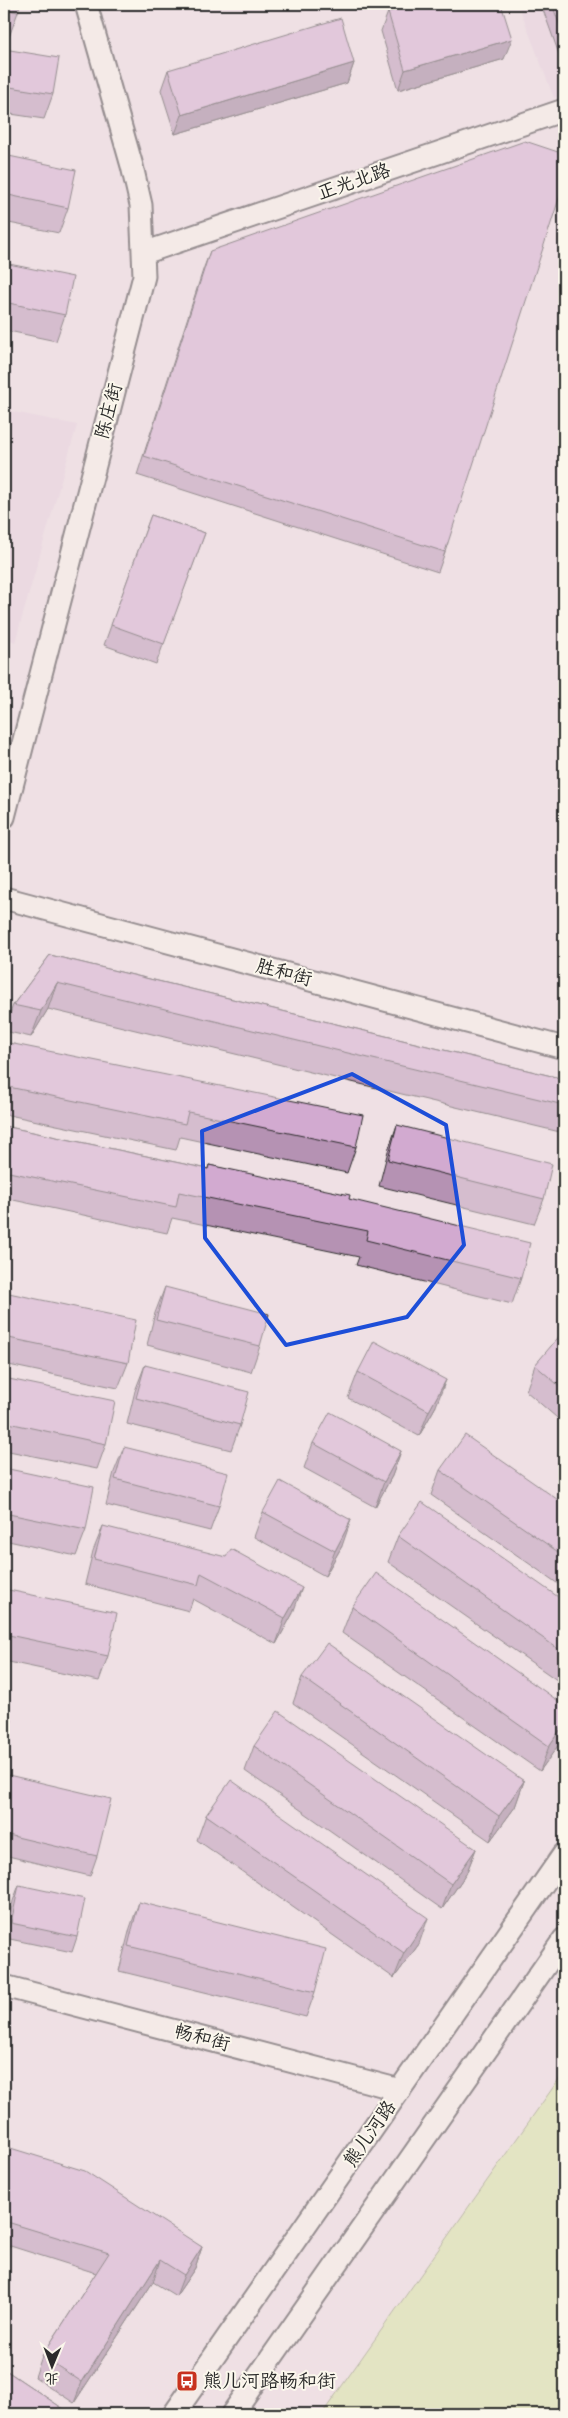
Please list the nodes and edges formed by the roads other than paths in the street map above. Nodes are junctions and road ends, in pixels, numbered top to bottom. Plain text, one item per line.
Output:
1 (86, 4) edge
2 (564, 110) edge
3 (144, 254) junction
4 (4, 817) edge
5 (4, 898) edge
6 (564, 1048) edge
7 (564, 1854) edge
8 (564, 1939) edge
9 (4, 1986) edge
10 (400, 2090) junction
11 (174, 2414) edge
12 (232, 2414) edge

1 - 3 street, 陈庄街
2 - 3 street, 正光北路
3 - 4 street, 陈庄街
5 - 6 street, 胜和街
7 - 10 street, 熊儿河路
8 - 12 street
9 - 10 street, 畅和街
10 - 11 street, 熊儿河路

